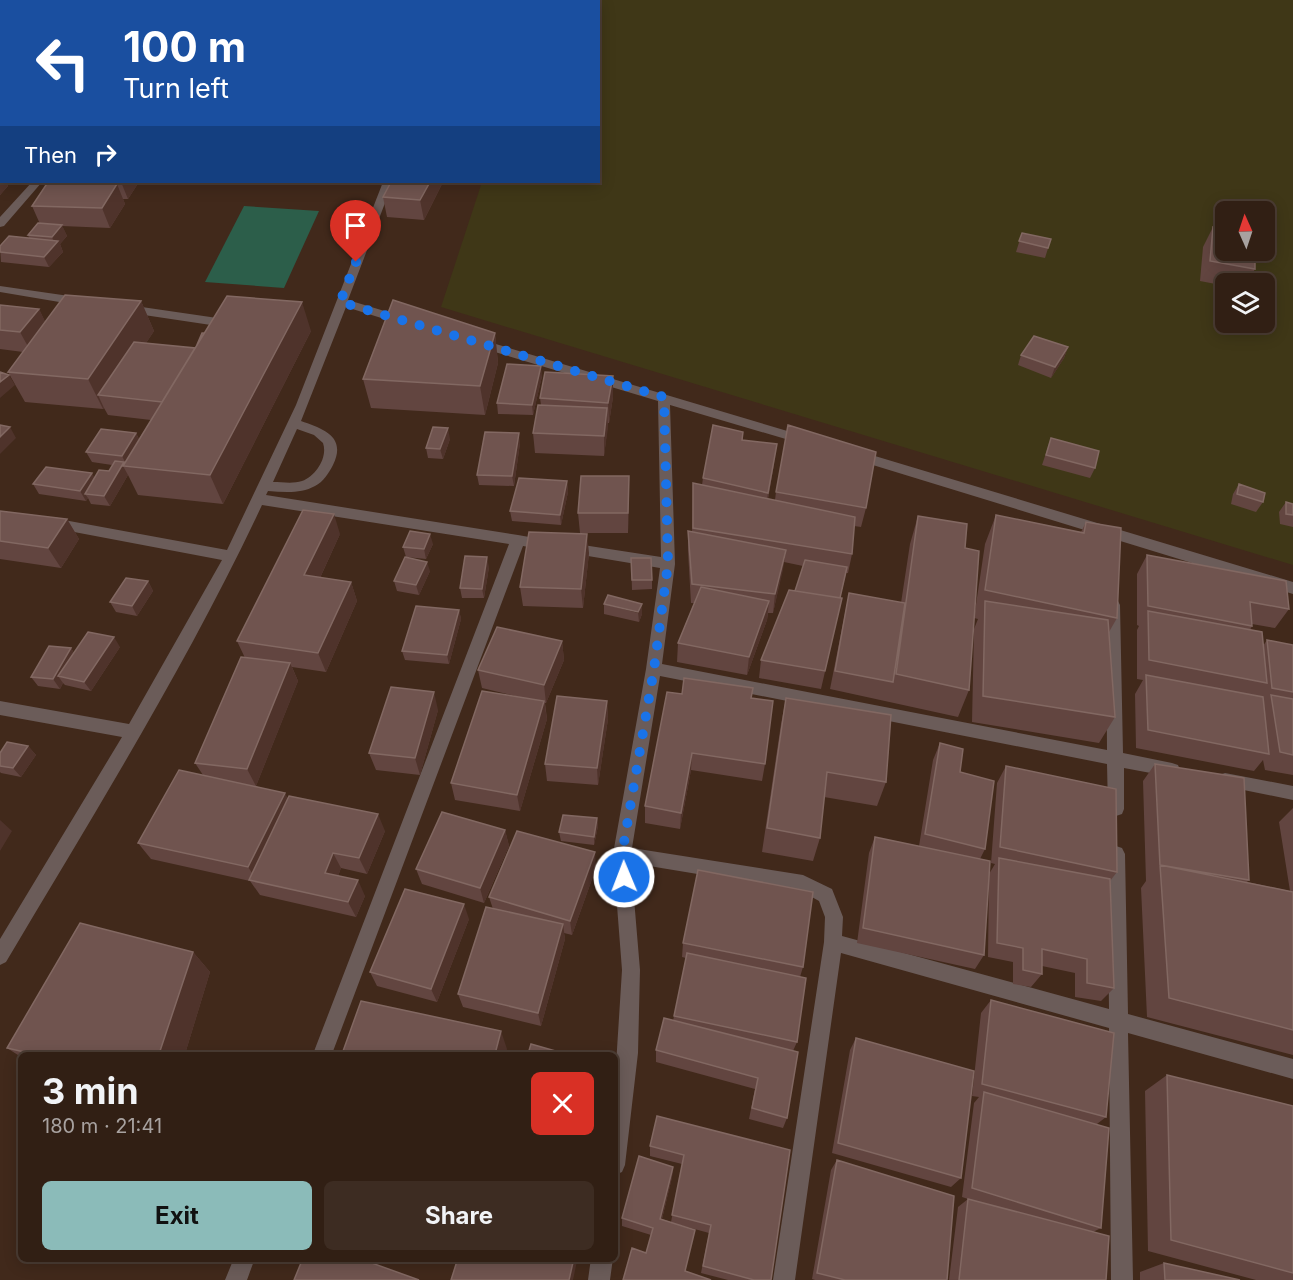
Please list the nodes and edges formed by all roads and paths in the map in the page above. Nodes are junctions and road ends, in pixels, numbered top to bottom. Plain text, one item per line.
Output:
1 (36, 183) edge
2 (388, 183) edge
3 (0, 224) edge
4 (0, 289) edge
5 (340, 302) junction
6 (90, 303) edge
7 (113, 306) edge
8 (418, 325) edge
9 (248, 326) edge
10 (463, 338) edge
11 (664, 397) junction
12 (294, 423) junction
13 (815, 443) edge
14 (838, 450) edge
15 (261, 492) junction
16 (35, 519) edge
17 (1112, 533) junction
18 (518, 540) junction
19 (231, 556) junction
20 (1112, 557) edge
21 (668, 564) junction
22 (1293, 588) edge
23 (1113, 592) edge
24 (654, 669) junction
25 (0, 708) edge
26 (133, 732) junction
27 (1115, 759) junction
28 (1293, 793) edge
29 (622, 854) junction
30 (833, 942) junction
31 (0, 956) edge
32 (1119, 1022) junction
33 (323, 1052) edge
34 (1293, 1069) edge
35 (618, 1139) edge
36 (243, 1262) edge
37 (601, 1262) edge
38 (236, 1280) edge
39 (598, 1280) edge
40 (784, 1280) edge
41 (1122, 1280) edge

1 - 3 street
2 - 5 street
4 - 6 street
5 - 8 street
5 - 12 street
7 - 9 street
10 - 11 street
11 - 13 street
11 - 21 street
12 - 15 street
12 - 15 street
14 - 17 street
15 - 18 street
15 - 19 street
16 - 19 street
17 - 20 street
17 - 22 street
18 - 21 street
18 - 33 street
19 - 26 street
21 - 24 street
23 - 27 street
24 - 27 street
24 - 29 street
25 - 26 street
26 - 31 street
27 - 28 street
27 - 32 street
29 - 30 street
29 - 35 street
30 - 32 street
30 - 40 street
32 - 34 street
32 - 41 street
36 - 38 street
37 - 39 street

